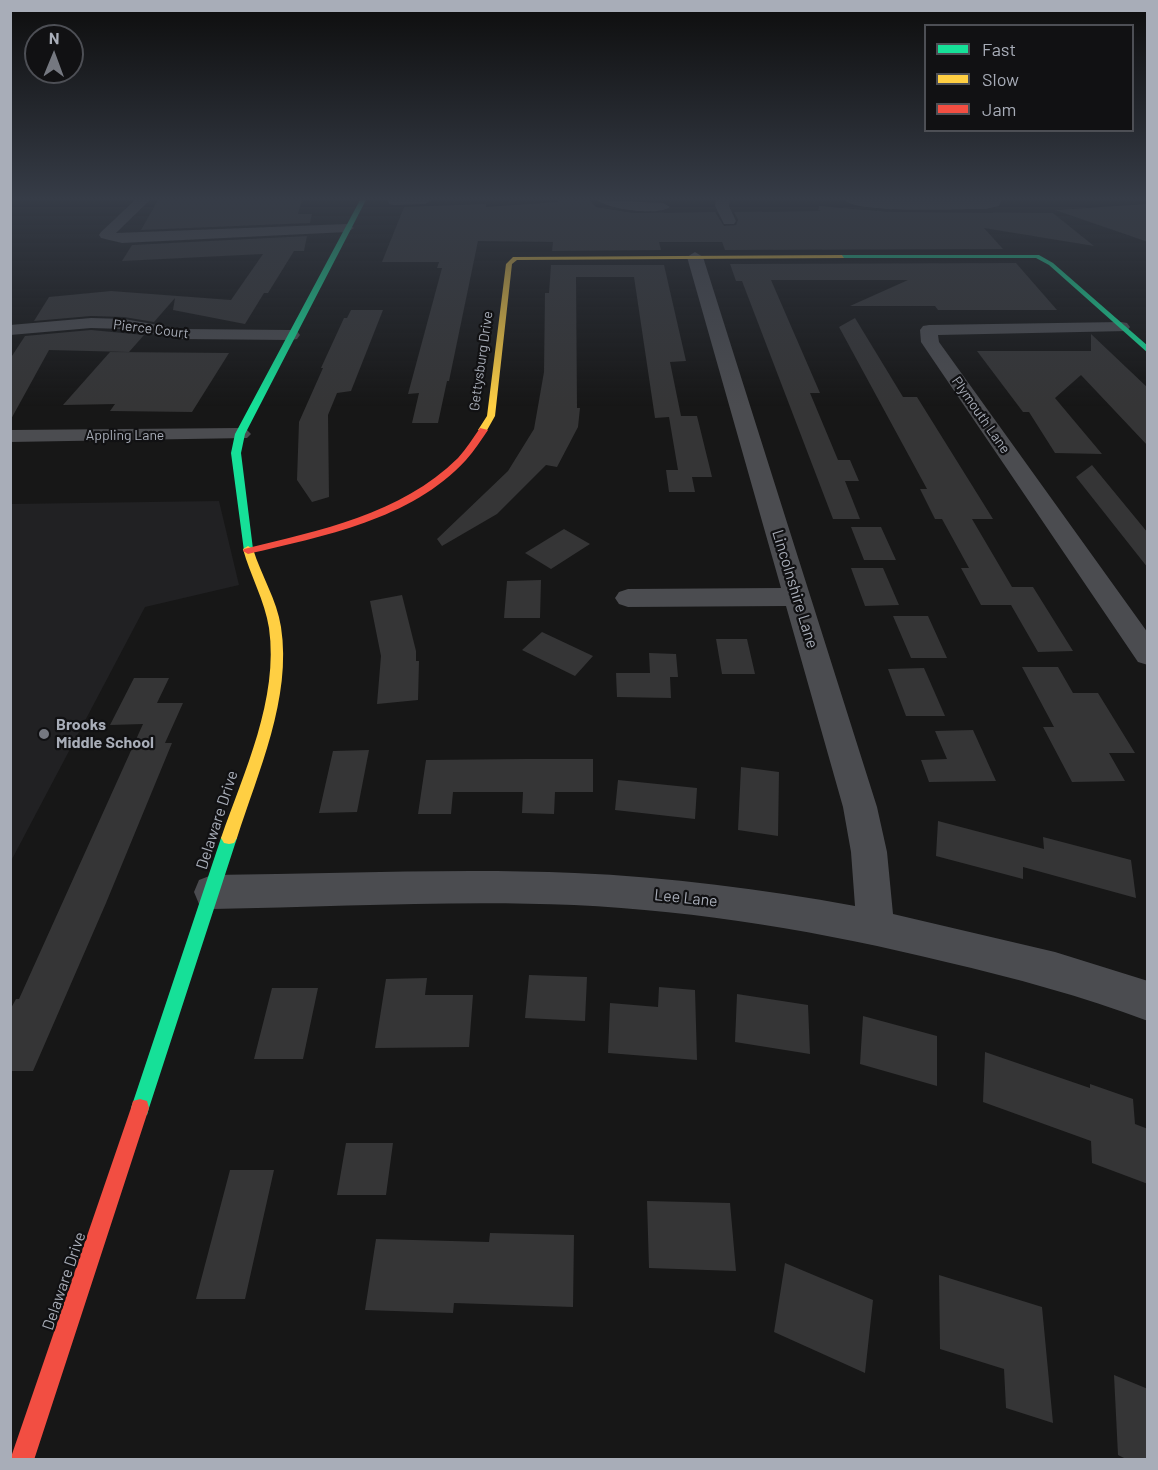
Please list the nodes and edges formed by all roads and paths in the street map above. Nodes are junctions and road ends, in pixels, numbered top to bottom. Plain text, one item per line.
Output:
1 (325, 269) edge
2 (508, 269) edge
3 (699, 269) edge
4 (1056, 269) edge
5 (1121, 327) junction
6 (10, 330) edge
7 (291, 335) junction
8 (1148, 351) edge
9 (240, 434) junction
10 (10, 436) edge
11 (248, 551) junction
12 (798, 597) junction
13 (628, 598) dead end
14 (1148, 656) edge
15 (212, 892) junction
16 (875, 926) junction
17 (1148, 1001) edge
18 (22, 1460) edge

1 - 7 street, Delaware Drive
2 - 11 street, Gettysburg Drive
3 - 12 street, Lincolnshire Lane
4 - 5 street, Gettysburg Drive
5 - 8 street
5 - 14 street, Plymouth Lane
6 - 7 street, Pierce Court
7 - 9 street, Delaware Drive
9 - 10 street, Appling Lane
9 - 11 street, Delaware Drive
11 - 15 street, Delaware Drive
12 - 13 street
12 - 16 street, Lincolnshire Lane
15 - 16 street, Lee Lane
15 - 18 street, Delaware Drive
16 - 17 street, Lee Lane

